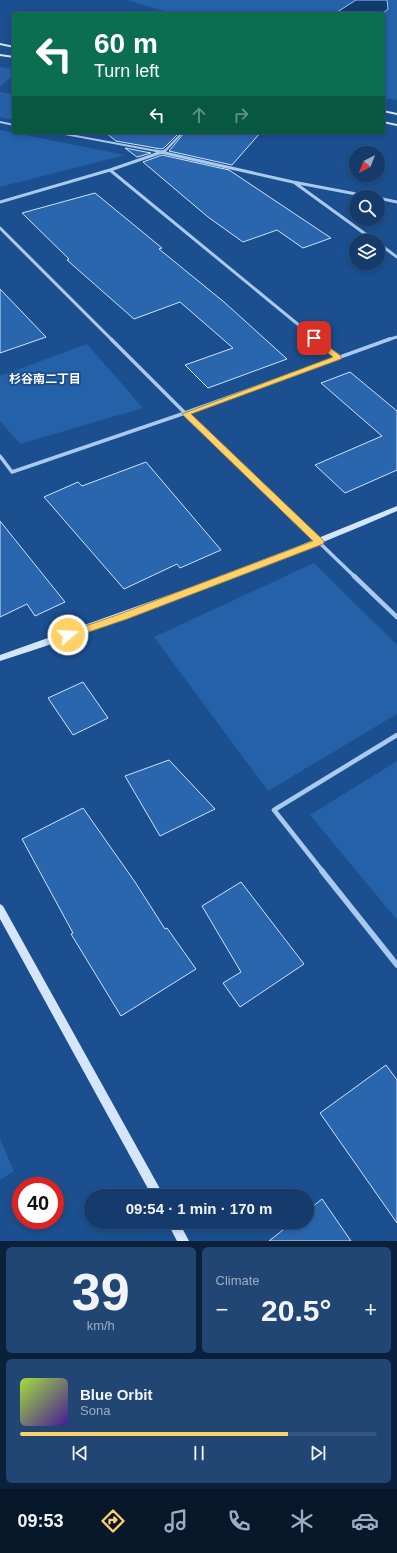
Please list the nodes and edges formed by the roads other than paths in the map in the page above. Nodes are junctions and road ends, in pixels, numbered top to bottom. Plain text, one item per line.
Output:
1 (0, 44) edge
2 (12, 47) edge
3 (0, 55) edge
4 (12, 57) edge
5 (385, 111) edge
6 (397, 114) edge
7 (0, 122) edge
8 (385, 122) edge
9 (12, 125) edge
10 (397, 125) edge
11 (65, 134) edge
12 (181, 134) edge
13 (164, 152) junction
14 (110, 170) junction
15 (293, 182) junction
16 (349, 193) edge
17 (385, 199) edge
18 (0, 202) edge
19 (397, 202) edge
20 (0, 228) edge
21 (365, 234) edge
22 (385, 248) edge
23 (397, 257) edge
24 (397, 337) edge
25 (338, 358) junction
26 (185, 414) junction
27 (0, 456) edge
28 (397, 508) edge
29 (320, 542) junction
30 (397, 617) edge
31 (0, 658) edge
32 (397, 735) edge
33 (0, 909) edge
34 (397, 965) edge
35 (154, 1189) edge
36 (177, 1229) edge
37 (183, 1241) edge

1 - 2 street
3 - 4 street
5 - 6 street
7 - 9 street
8 - 10 street
11 - 13 street
12 - 13 street
13 - 14 street
13 - 15 street
14 - 18 street
14 - 25 street
15 - 16 street
15 - 21 street
17 - 19 street
20 - 26 street
22 - 23 street
24 - 25 street
25 - 26 street
26 - 27 street
26 - 29 street
28 - 29 street
29 - 30 street
29 - 31 street
32 - 34 street
33 - 35 street
36 - 37 street

